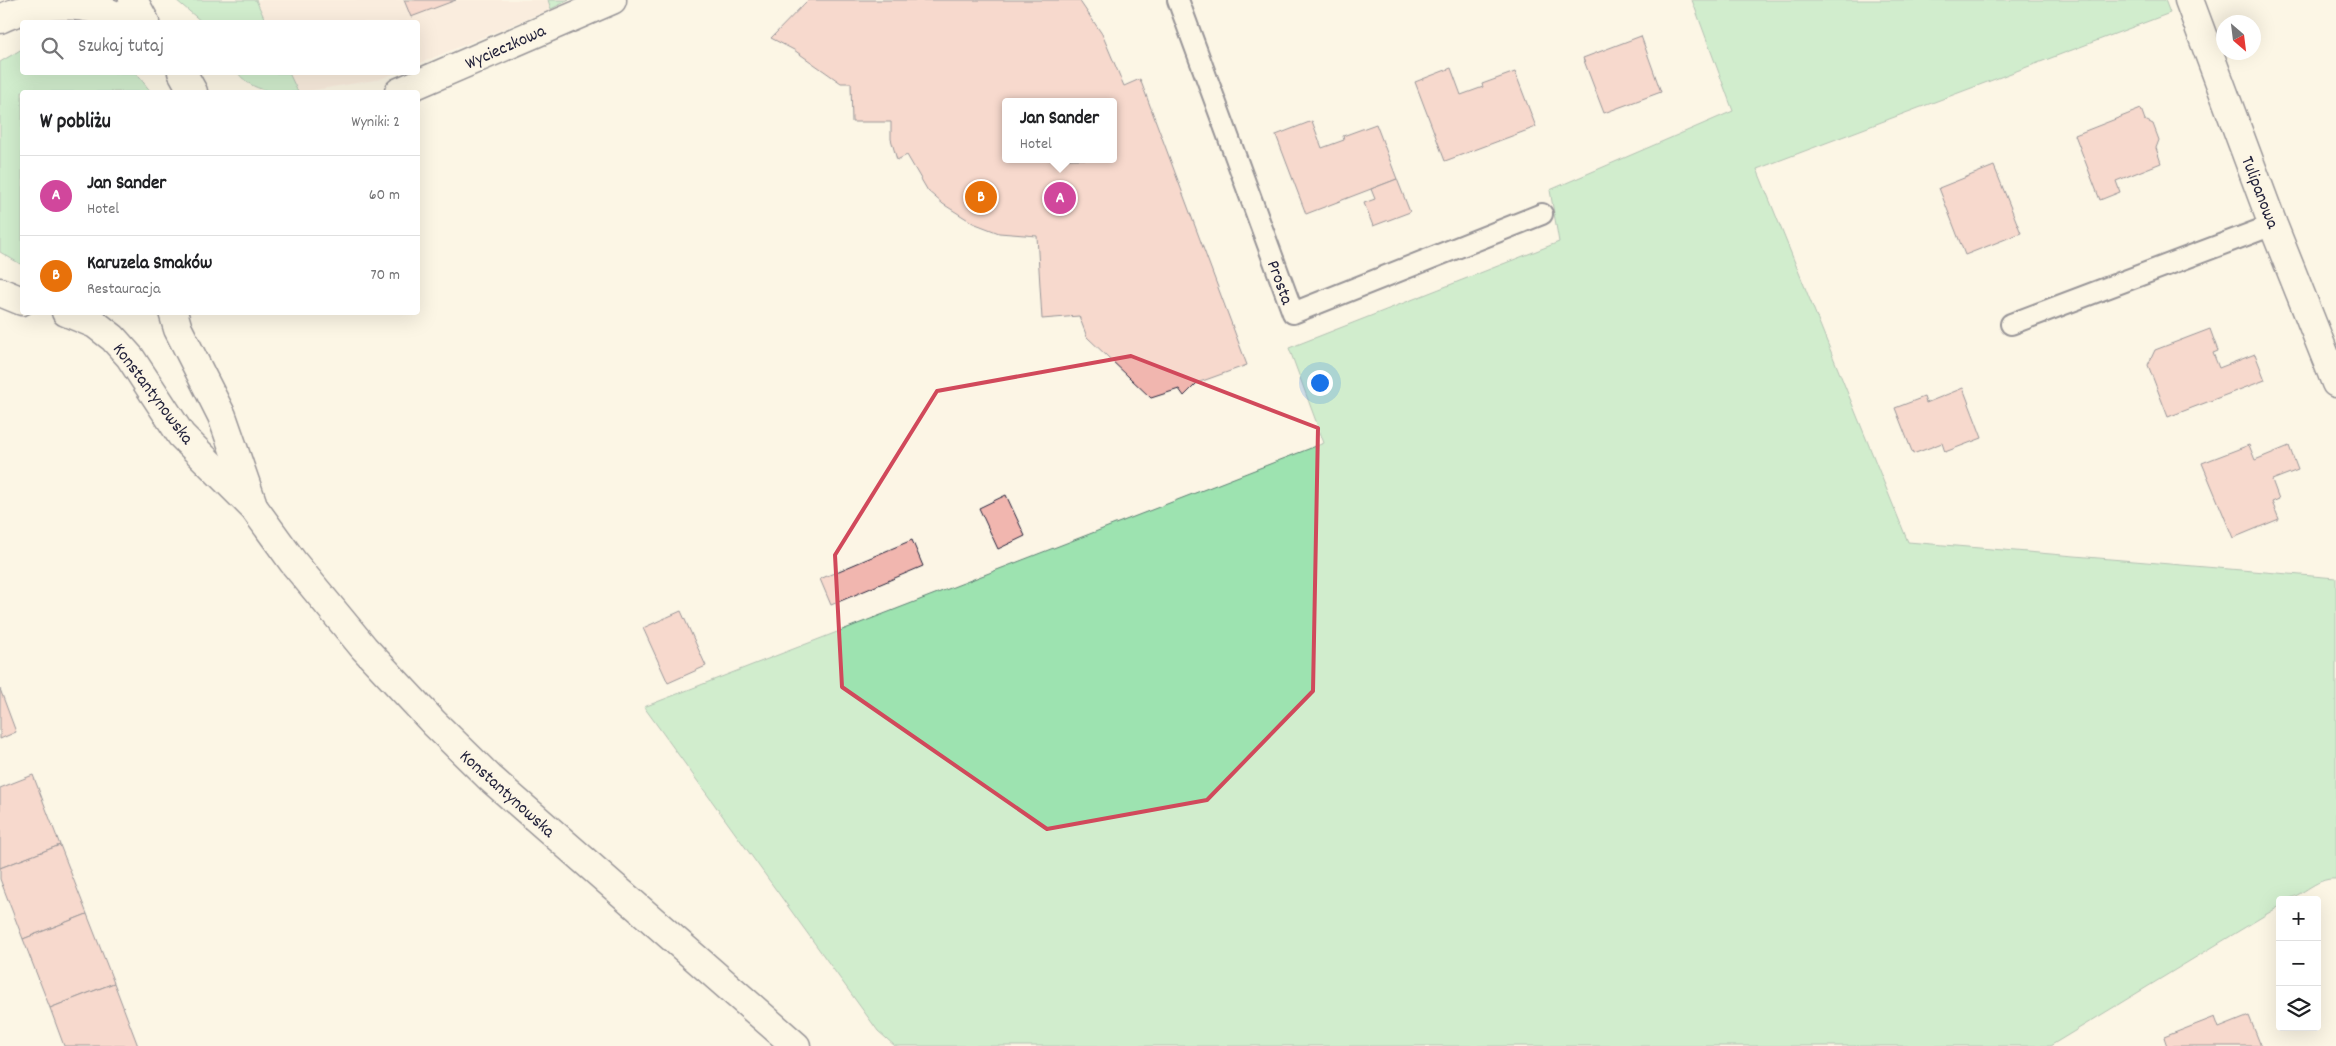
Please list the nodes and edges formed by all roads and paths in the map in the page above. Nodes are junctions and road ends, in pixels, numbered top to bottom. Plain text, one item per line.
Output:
1 (133, 0) edge
2 (612, 0) edge
3 (1178, 0) edge
4 (2189, 0) edge
5 (15, 10) edge
6 (123, 20) edge
7 (143, 20) edge
8 (184, 75) edge
9 (192, 90) edge
10 (404, 90) edge
11 (1542, 214) dead end
12 (2273, 224) junction
13 (0, 292) edge
14 (20, 301) edge
15 (73, 315) edge
16 (175, 315) edge
17 (2011, 324) dead end
18 (2336, 383) edge
19 (254, 508) junction
20 (796, 1046) edge

1 - 7 main road
2 - 10 main road, Wycieczkowa
3 - 11 lane, Prosta
4 - 12 main road, Tulipanowa
5 - 6 main road
8 - 9 main road
12 - 17 lane
12 - 18 main road, Tulipanowa
13 - 14 main road
15 - 19 main road, Konstantynowska
16 - 19 main road, Konstantynowska
19 - 20 main road, Konstantynowska

